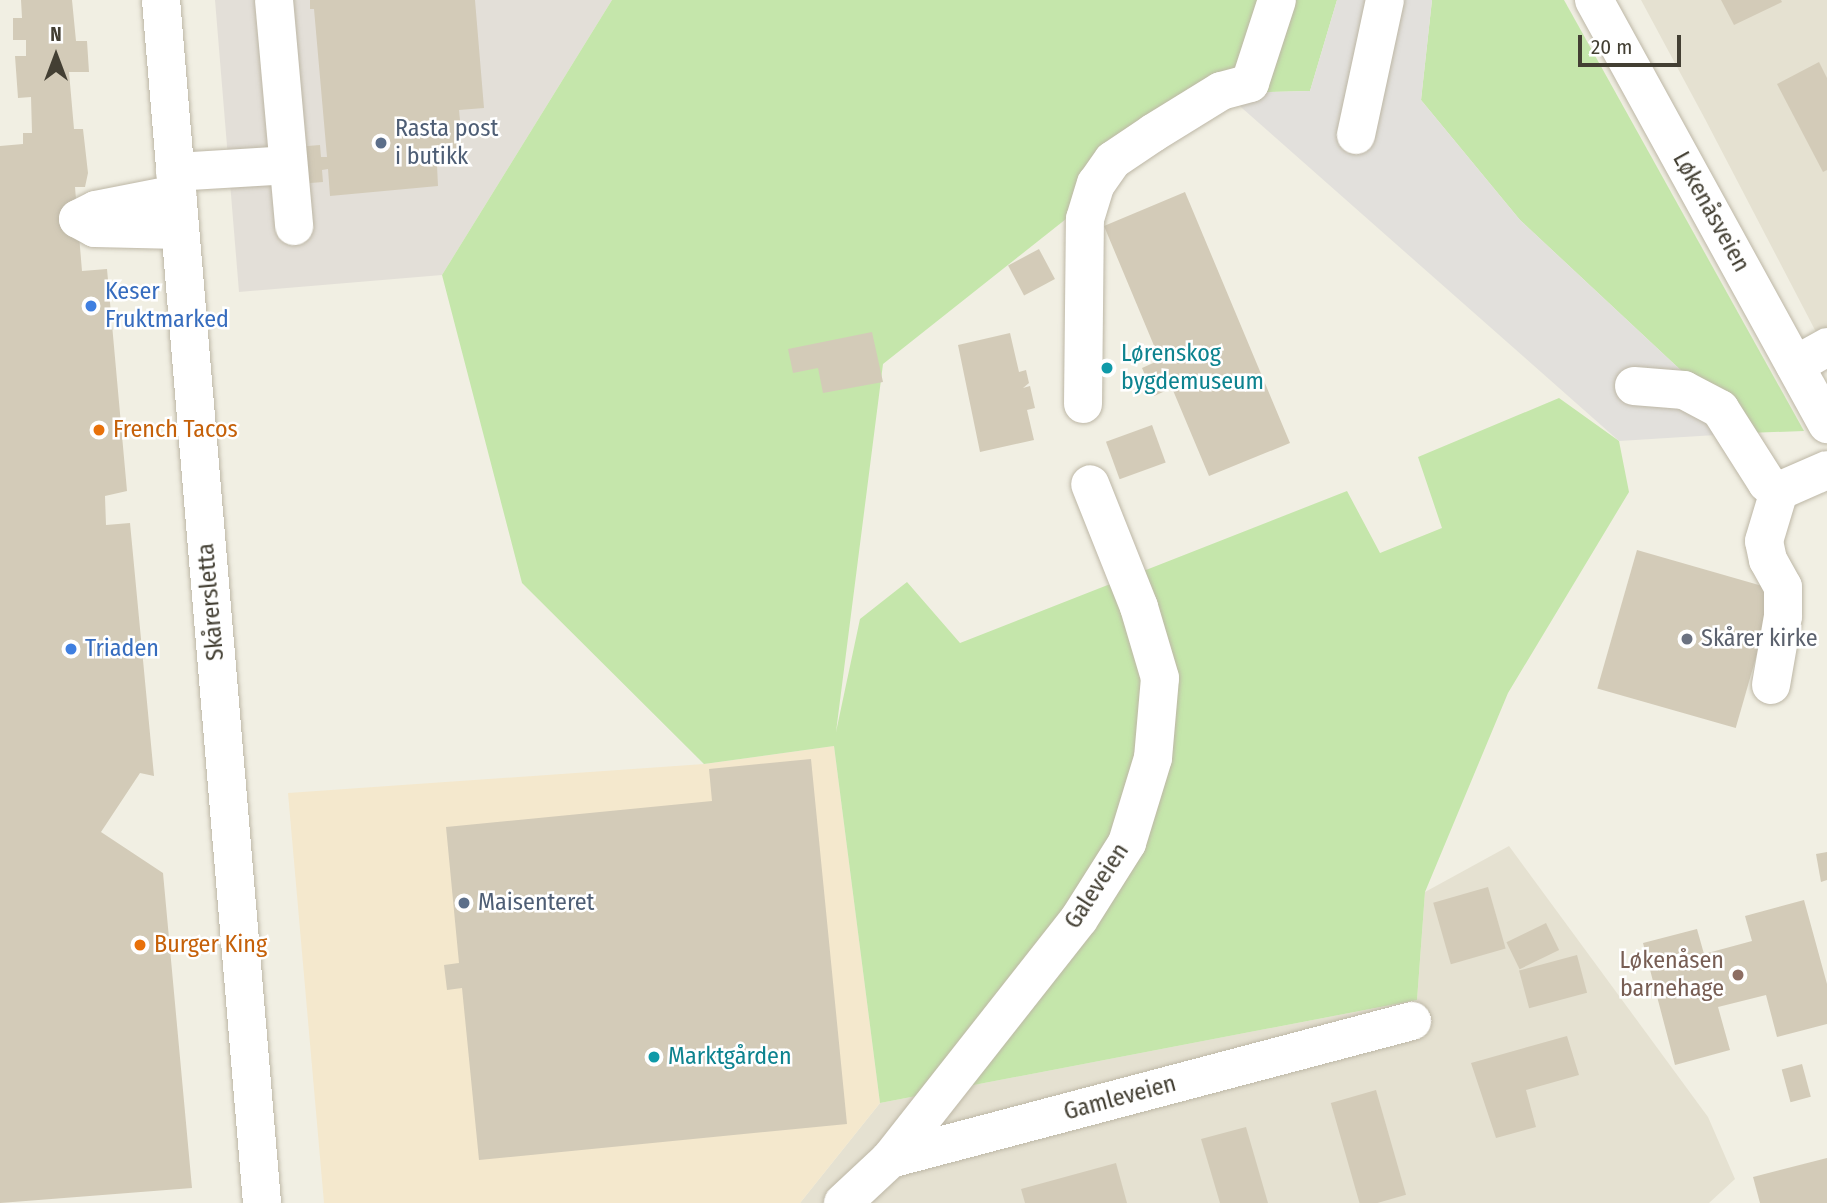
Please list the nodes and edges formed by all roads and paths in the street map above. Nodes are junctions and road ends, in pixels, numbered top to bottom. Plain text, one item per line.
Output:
1 (161, 0) edge
2 (274, 0) edge
3 (1277, 0) edge
4 (1385, 0) edge
5 (1594, 0) edge
6 (1356, 135) dead end
7 (288, 165) junction
8 (177, 199) junction
9 (294, 226) dead end
10 (1811, 356) edge
11 (1634, 386) dead end
12 (1083, 404) dead end
13 (1827, 424) edge
14 (1827, 470) edge
15 (1090, 484) dead end
16 (1779, 491) junction
17 (1770, 685) dead end
18 (1412, 1021) dead end
19 (890, 1159) junction
20 (262, 1203) edge
21 (843, 1203) edge

1 - 8 street, Skårersletta
2 - 7 street
3 - 12 street
4 - 6 street
5 - 10 street, Løkenåsveien
7 - 8 street
7 - 9 street
8 - 20 street, Skårersletta
10 - 13 street, Løkenåsveien
11 - 16 street
14 - 16 street
15 - 19 street, Galeveien
16 - 17 street
18 - 19 street, Gamleveien
19 - 21 street, Gamleveien

